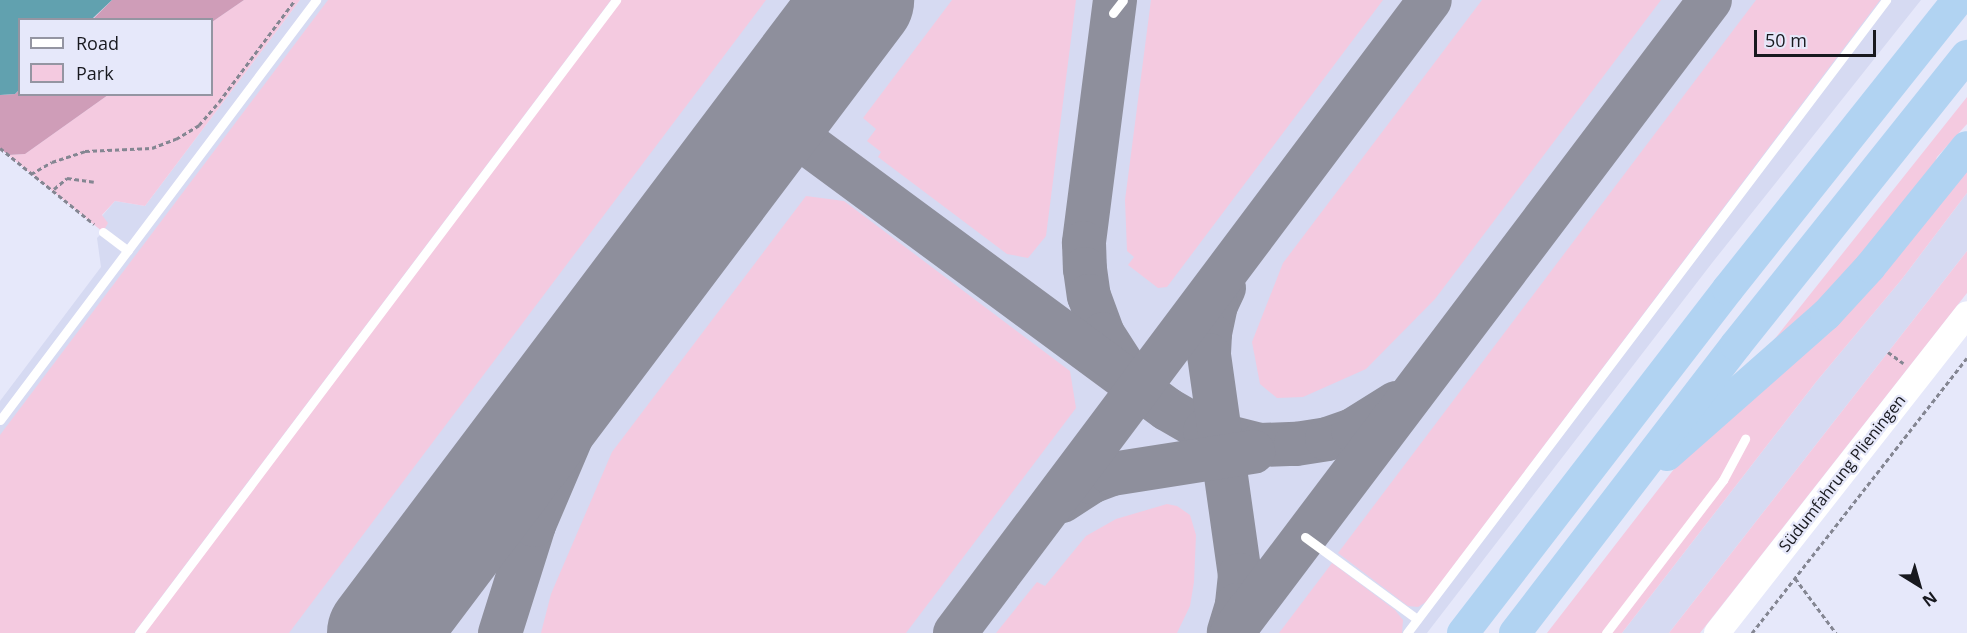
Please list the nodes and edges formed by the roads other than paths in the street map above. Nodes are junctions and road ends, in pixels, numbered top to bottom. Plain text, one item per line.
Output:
1 (316, 0) edge
2 (616, 0) edge
3 (1123, 0) edge
4 (1886, 0) edge
5 (1958, 0) edge
6 (1113, 13) dead end
7 (1967, 56) edge
8 (1967, 147) edge
9 (103, 232) road end
10 (128, 251) junction
11 (1967, 314) edge
12 (0, 420) edge
13 (1745, 439) dead end
14 (1629, 485) junction
15 (1305, 537) dead end
16 (1417, 619) junction
17 (139, 633) edge
18 (1407, 633) edge
19 (1463, 633) edge
20 (1515, 633) edge
21 (1606, 633) edge
22 (1717, 633) edge

1 - 10 lane
2 - 17 lane
3 - 6 lane
4 - 16 lane
5 - 19 highway
7 - 14 highway
8 - 14 highway
9 - 10 lane
10 - 12 lane
11 - 22 main road, Südumfahrung Plieningen
13 - 21 lane
14 - 20 highway
15 - 16 lane
16 - 18 lane

